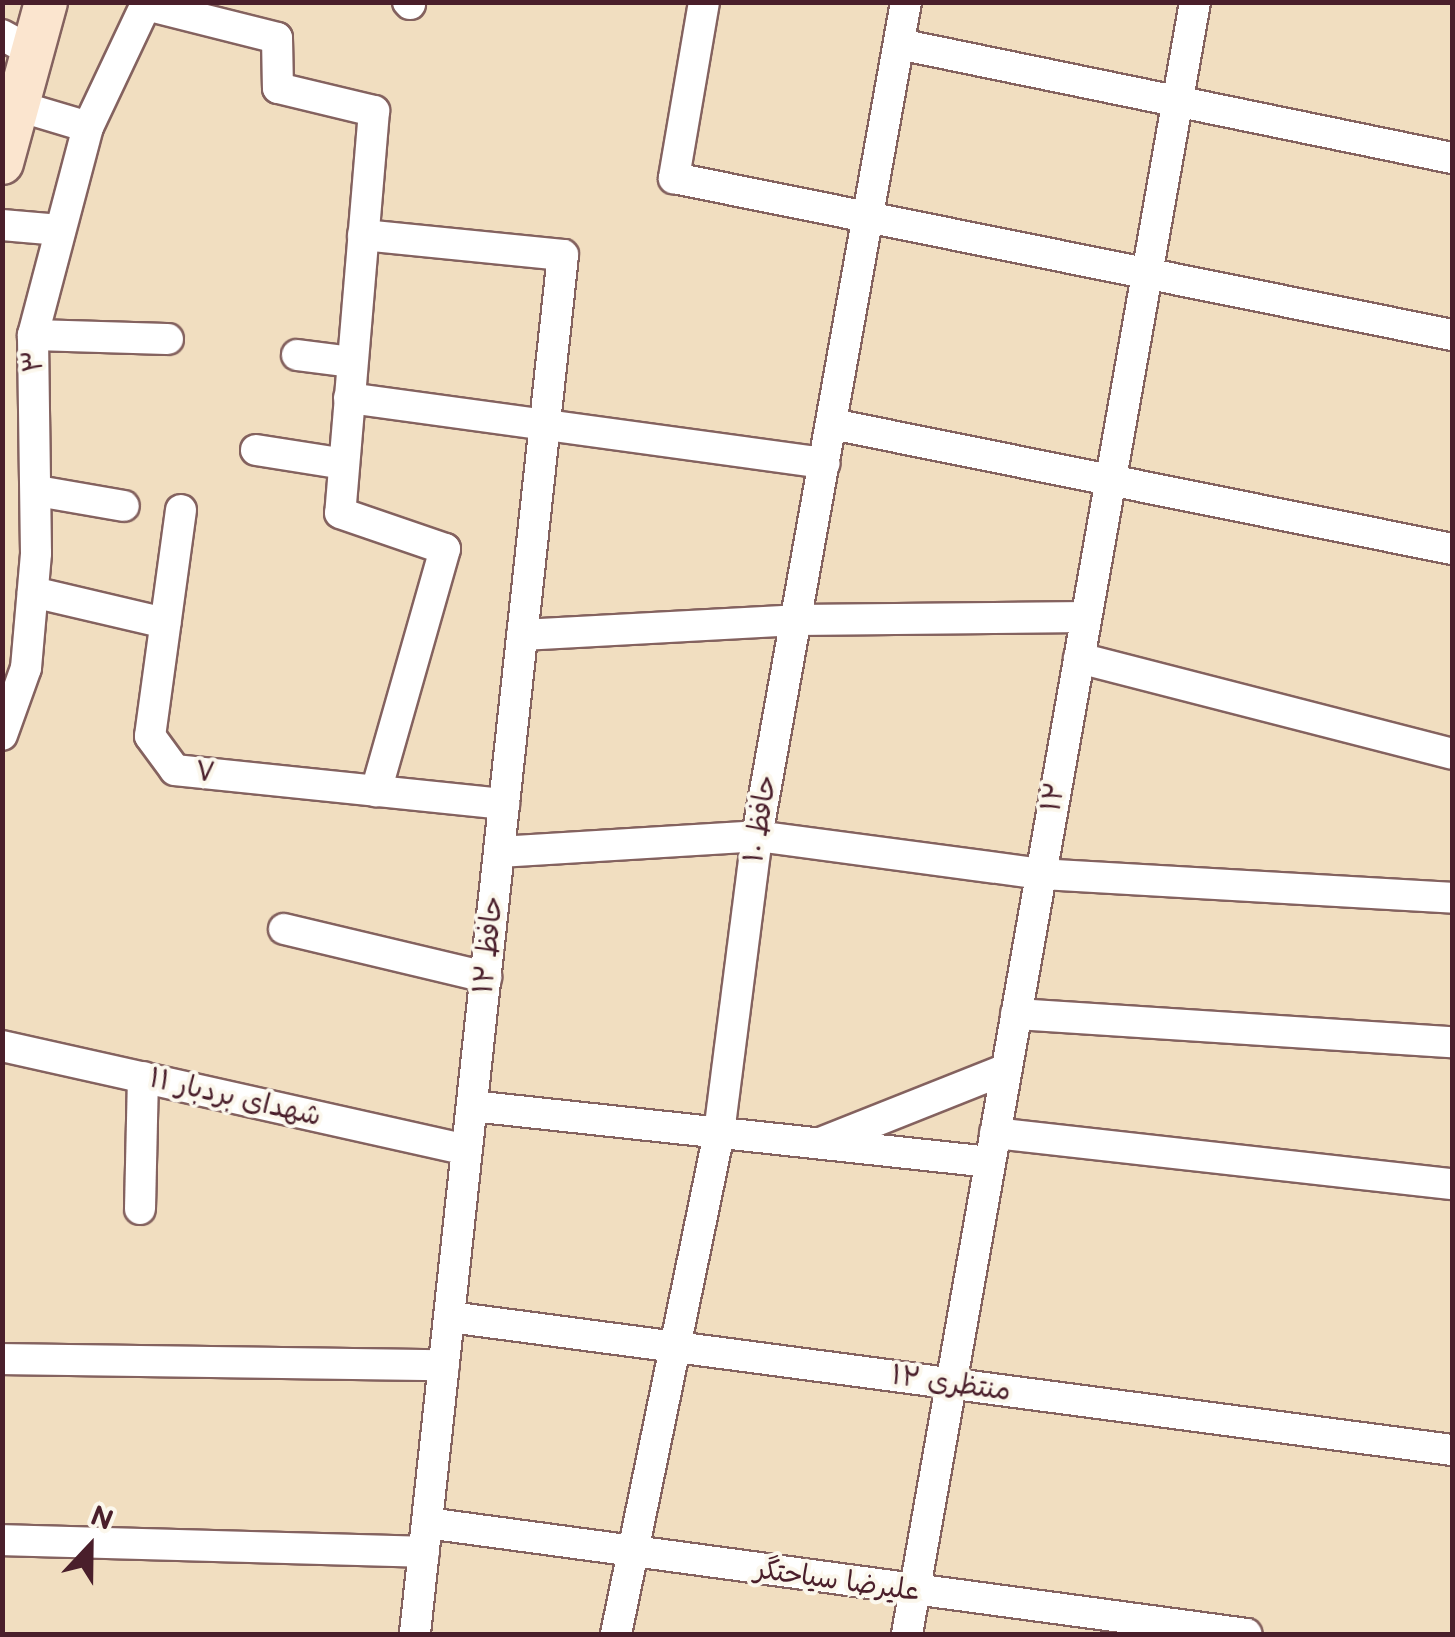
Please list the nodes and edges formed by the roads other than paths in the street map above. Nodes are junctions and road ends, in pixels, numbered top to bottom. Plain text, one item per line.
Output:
1 (46, 2) edge
2 (704, 2) edge
3 (906, 2) edge
4 (1195, 2) edge
5 (146, 4) edge
6 (18, 43) edge
7 (899, 44) junction
8 (1178, 102) junction
9 (18, 106) junction
10 (88, 127) junction
11 (1452, 158) edge
12 (2, 163) edge
13 (868, 218) junction
14 (2, 225) edge
15 (60, 230) junction
16 (363, 235) junction
17 (1148, 274) junction
18 (32, 335) junction
19 (1452, 335) edge
20 (168, 339) dead end
21 (297, 355) dead end
22 (352, 362) junction
23 (350, 398) junction
24 (546, 422) junction
25 (832, 424) junction
26 (256, 450) dead end
27 (825, 463) junction
28 (344, 464) junction
29 (1110, 482) junction
30 (38, 491) junction
31 (124, 506) dead end
32 (181, 510) dead end
33 (1452, 548) edge
34 (33, 592) junction
35 (1086, 617) junction
36 (797, 620) junction
37 (165, 622) junction
38 (522, 635) junction
39 (1078, 658) junction
40 (2, 735) edge
41 (1452, 754) edge
42 (376, 791) junction
43 (504, 804) junction
44 (757, 836) junction
45 (499, 852) junction
46 (1040, 874) junction
47 (1452, 898) edge
48 (284, 929) dead end
49 (486, 977) junction
50 (1016, 1014) junction
51 (1452, 1042) edge
52 (2, 1046) edge
53 (1006, 1069) junction
54 (143, 1077) junction
55 (472, 1106) junction
56 (719, 1132) junction
57 (820, 1144) junction
58 (992, 1147) junction
59 (468, 1150) junction
60 (1452, 1184) edge
61 (140, 1209) dead end
62 (450, 1317) junction
63 (675, 1346) junction
64 (2, 1360) edge
65 (444, 1365) junction
66 (951, 1384) junction
67 (1452, 1450) edge
68 (426, 1538) junction
69 (2, 1540) edge
70 (632, 1554) junction
71 (914, 1592) junction
72 (415, 1634) edge
73 (616, 1634) edge
74 (906, 1634) edge
75 (1247, 1634) edge

1 - 6 street
2 - 13 street
3 - 7 street, حافظ ۱۰
4 - 8 street, ۱۲
5 - 10 street, ۳
5 - 16 street
6 - 9 street
7 - 8 street
7 - 13 street, حافظ ۱۰
8 - 11 street
8 - 17 street, ۱۲
9 - 10 street
9 - 12 street
10 - 15 street, ۳
13 - 17 street
13 - 25 street, حافظ ۱۰
14 - 15 street
15 - 18 street, ۳
16 - 22 street
16 - 24 street, حافظ ۱۲
17 - 19 street
17 - 29 street, ۱۲
18 - 20 street
18 - 30 street, ۳
21 - 22 street
22 - 23 street
23 - 24 street
23 - 28 street
24 - 27 street
24 - 38 street, حافظ ۱۲
25 - 27 street, حافظ ۱۰
25 - 29 street
26 - 28 street
27 - 36 street, حافظ ۱۰
28 - 42 street
29 - 33 street
29 - 35 street, ۱۲
30 - 31 street
30 - 34 street, ۳
32 - 37 street, ۷
34 - 37 street
34 - 40 street, ۳
35 - 36 street
35 - 39 street, ۱۲
36 - 38 street
36 - 44 street, حافظ ۱۰
37 - 42 street, ۷
38 - 43 street, حافظ ۱۲
39 - 41 street
39 - 46 street, ۱۲
42 - 43 street, ۷
43 - 45 street, حافظ ۱۲
44 - 45 street
44 - 46 street
44 - 56 street, حافظ ۱۰
45 - 49 street, حافظ ۱۲
46 - 47 street
46 - 50 street, ۱۲
48 - 49 street
49 - 55 street, حافظ ۱۲
50 - 51 street
50 - 53 street, ۱۲
52 - 54 street, شهدای بردبار ۱۱
53 - 57 street
53 - 58 street, ۱۲
54 - 59 street, شهدای بردبار ۱۱
54 - 61 street
55 - 56 street
55 - 59 street, حافظ ۱۲
56 - 57 street
56 - 63 street, حافظ ۱۰
57 - 58 street
58 - 60 street
58 - 66 street, ۱۲
59 - 62 street, حافظ ۱۲
62 - 63 street, منتظری ۱۲
62 - 65 street, حافظ ۱۲
63 - 66 street, منتظری ۱۲
63 - 70 street, حافظ ۱۰
64 - 65 street
65 - 68 street, حافظ ۱۲
66 - 67 street, منتظری ۱۲
66 - 71 street, ۱۲
68 - 69 street, علیرضا سیاحتگر
68 - 70 street, علیرضا سیاحتگر
68 - 72 street, حافظ ۱۲
70 - 71 street, علیرضا سیاحتگر
70 - 73 street, حافظ ۱۰
71 - 74 street, ۱۲
71 - 75 street, علیرضا سیاحتگر

